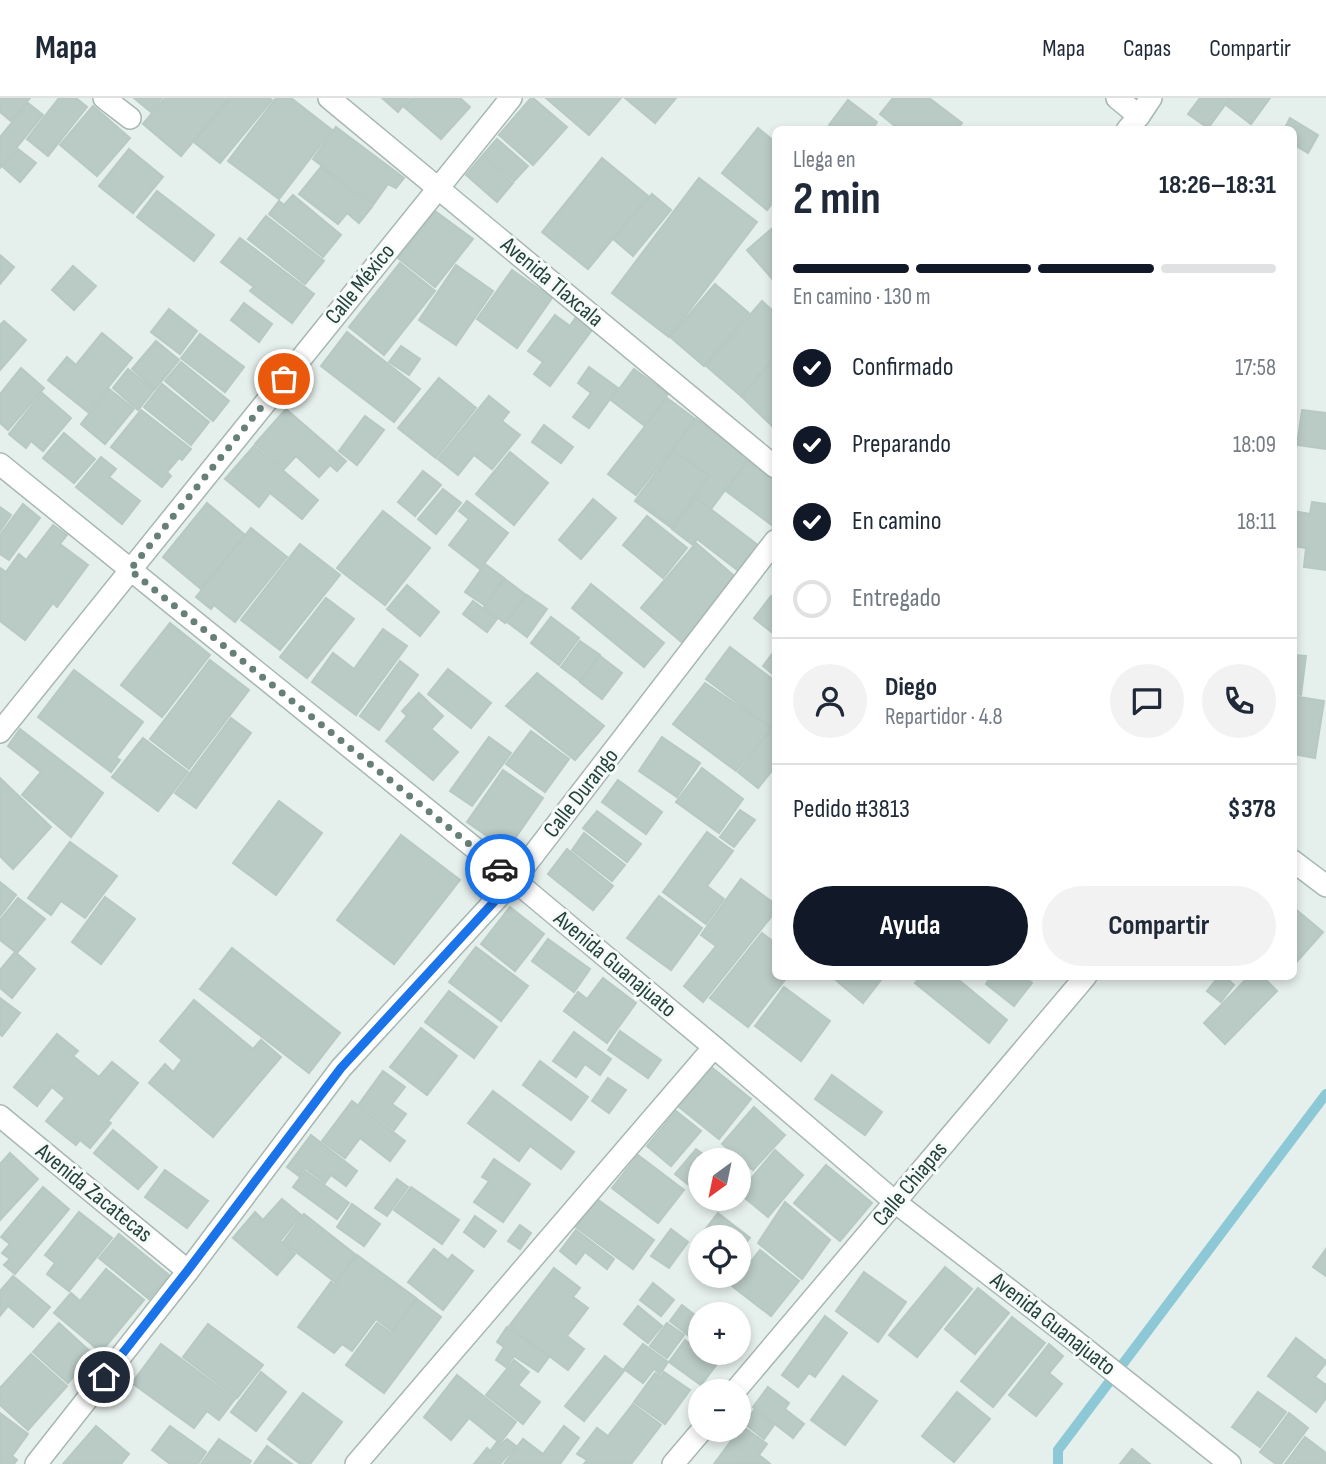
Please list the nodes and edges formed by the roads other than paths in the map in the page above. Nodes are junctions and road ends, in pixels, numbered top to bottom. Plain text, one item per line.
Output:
1 (104, 98) edge
2 (329, 98) edge
3 (511, 98) edge
4 (1117, 98) edge
5 (1151, 98) edge
6 (130, 118) dead end
7 (1133, 123) edge
8 (438, 187) junction
9 (0, 464) edge
10 (772, 465) edge
11 (772, 545) edge
12 (130, 570) junction
13 (0, 732) edge
14 (1297, 865) edge
15 (514, 880) junction
16 (1326, 886) edge
17 (1083, 980) edge
18 (714, 1047) junction
19 (0, 1116) edge
20 (895, 1202) junction
21 (188, 1270) junction
22 (745, 1379) edge
23 (692, 1442) edge
24 (36, 1464) edge
25 (356, 1464) edge
26 (673, 1464) edge
27 (1230, 1464) edge

1 - 6 street
2 - 8 street, Avenida Tlaxcala
3 - 8 street, Calle México
4 - 7 street
5 - 7 street
8 - 10 street, Avenida Tlaxcala
8 - 12 street, Calle México
9 - 12 street, Avenida Guanajuato
11 - 15 street, Calle Durango
12 - 13 street, Calle México
12 - 15 street, Avenida Guanajuato
14 - 16 street
15 - 18 street, Avenida Guanajuato
15 - 21 street, Calle Durango
17 - 20 street, Calle Chiapas
18 - 20 street, Avenida Guanajuato
18 - 25 street
19 - 21 street, Avenida Zacatecas
20 - 22 street, Calle Chiapas
20 - 27 street, Avenida Guanajuato
21 - 24 street, Calle Durango
23 - 26 street

